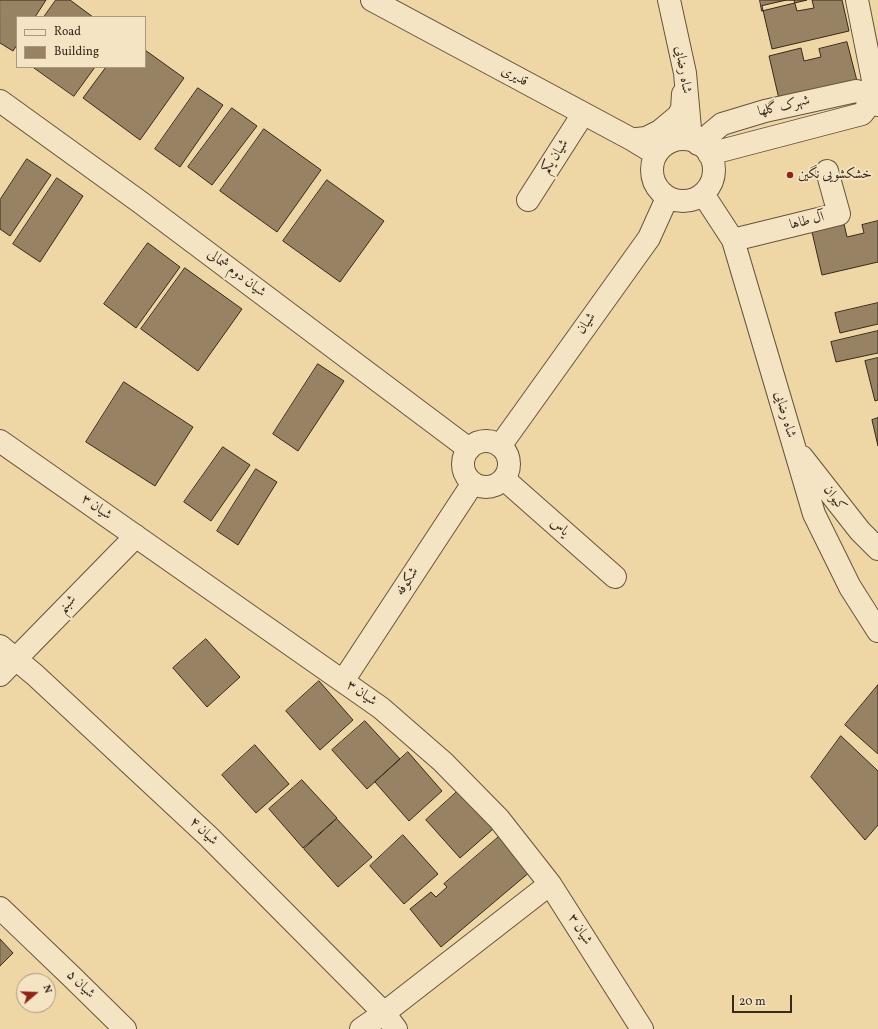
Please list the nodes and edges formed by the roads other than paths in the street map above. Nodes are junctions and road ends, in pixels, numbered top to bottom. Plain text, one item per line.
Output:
1 (372, 0) edge
2 (669, 0) edge
3 (857, 0) edge
4 (684, 73) junction
5 (877, 99) edge
6 (0, 101) edge
7 (583, 114) junction
8 (633, 140) junction
9 (700, 146) junction
10 (656, 154) junction
11 (827, 171) dead end
12 (703, 194) junction
13 (667, 198) junction
14 (528, 200) dead end
15 (732, 240) junction
16 (0, 441) edge
17 (500, 446) junction
18 (793, 446) junction
19 (469, 449) junction
20 (504, 479) junction
21 (473, 483) junction
22 (136, 536) junction
23 (878, 549) edge
24 (615, 576) dead end
25 (878, 631) edge
26 (8, 652) edge
27 (0, 675) edge
28 (343, 681) junction
29 (550, 884) junction
30 (0, 908) edge
31 (390, 1021) edge
32 (125, 1029) edge
33 (360, 1029) edge
34 (642, 1029) edge

1 - 7 street, قدیری
2 - 4 street, شاه رضایی
3 - 5 street
4 - 8 street
4 - 9 street, شاه رضایی
5 - 9 street, شهرک گلها
6 - 19 street, شیان دوم شمالی
7 - 8 street, قدیری
7 - 14 street, شیان یکم
8 - 10 street, قدیری
9 - 10 street
9 - 12 street
10 - 13 street
11 - 15 street, آل طاها
12 - 13 street
12 - 15 street, شاه رضایی
13 - 17 street, شیان
15 - 18 street, شاه رضایی
16 - 22 street, شیان ۳
17 - 19 street
17 - 20 street
18 - 23 street, کیوان
18 - 25 street, شاه رضایی
19 - 21 street
20 - 21 street
20 - 24 street, یاس
21 - 28 street, شکوفه
22 - 26 street, شبنم
22 - 28 street, شیان ۳
26 - 27 street, شبنم
26 - 31 street, شیان ۴
28 - 29 street, شیان ۳
29 - 31 street
29 - 34 street, شیان ۳
30 - 32 street, شیان ۵
31 - 33 street

